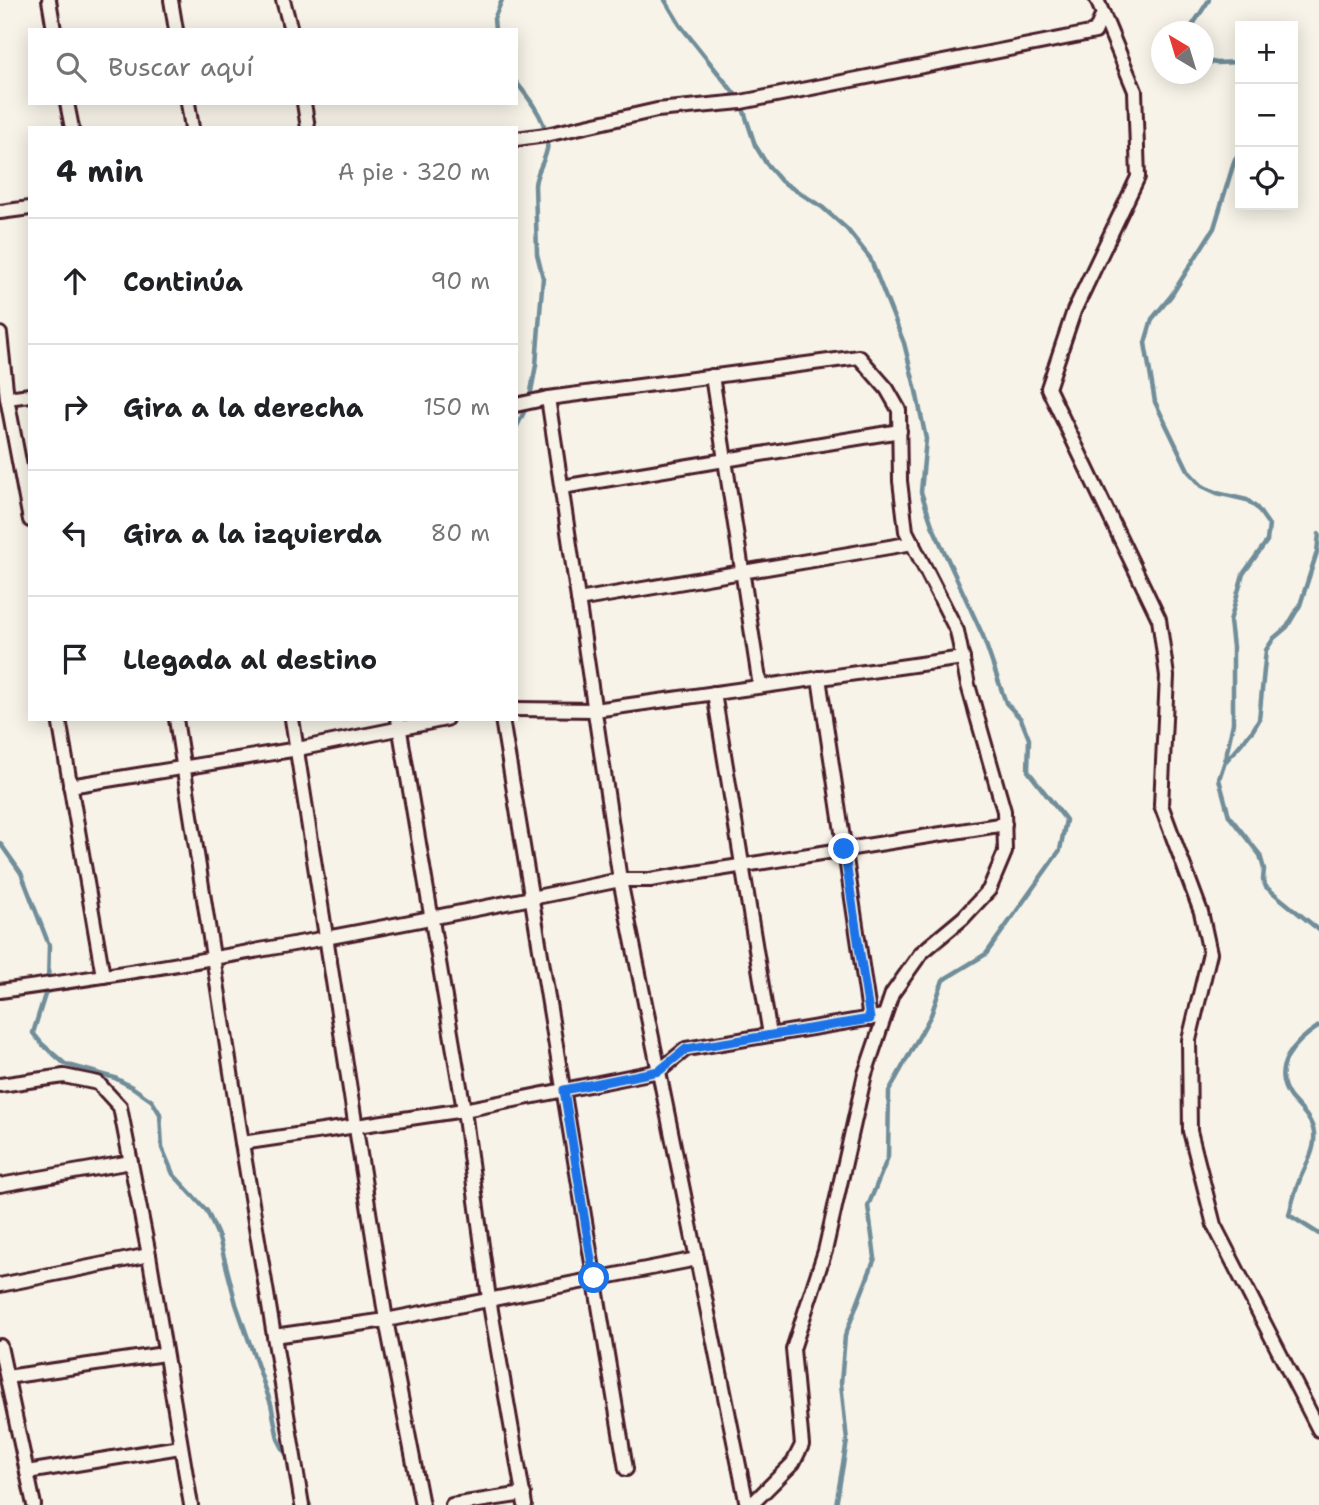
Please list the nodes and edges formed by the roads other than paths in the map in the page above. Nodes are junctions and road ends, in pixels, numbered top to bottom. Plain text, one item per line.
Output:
1 (49, 0) edge
2 (171, 0) edge
3 (283, 0) edge
4 (1097, 0) edge
5 (1103, 14) junction
6 (54, 28) edge
7 (176, 28) edge
8 (290, 28) edge
9 (67, 105) edge
10 (188, 105) edge
11 (304, 105) edge
12 (72, 126) edge
13 (192, 126) edge
14 (308, 126) edge
15 (518, 139) edge
16 (28, 208) edge
17 (0, 212) edge
18 (0, 334) edge
19 (712, 376) junction
20 (28, 395) edge
21 (8, 398) junction
22 (548, 398) junction
23 (518, 405) edge
24 (900, 431) junction
25 (725, 460) junction
26 (562, 487) junction
27 (28, 509) edge
28 (913, 543) junction
29 (743, 572) junction
30 (578, 600) junction
31 (963, 658) junction
32 (819, 678) junction
33 (760, 686) junction
34 (714, 693) junction
35 (518, 709) edge
36 (595, 710) junction
37 (59, 721) edge
38 (176, 721) edge
39 (292, 721) edge
40 (427, 721) edge
41 (502, 721) edge
42 (399, 724) edge
43 (298, 749) junction
44 (183, 766) junction
45 (70, 786) junction
46 (1005, 824) junction
47 (844, 849) junction
48 (743, 865) junction
49 (620, 880) junction
50 (532, 898) junction
51 (431, 919) junction
52 (324, 938) junction
53 (213, 957) junction
54 (103, 976) junction
55 (0, 991) edge
56 (884, 1016) junction
57 (870, 1019) junction
58 (770, 1035) junction
59 (659, 1071) junction
60 (0, 1086) edge
61 (564, 1090) junction
62 (464, 1111) junction
63 (355, 1126) junction
64 (242, 1143) junction
65 (131, 1162) junction
66 (0, 1185) edge
67 (149, 1255) junction
68 (697, 1259) junction
69 (594, 1278) junction
70 (0, 1284) edge
71 (489, 1298) junction
72 (386, 1320) junction
73 (274, 1336) junction
74 (0, 1346) edge
75 (164, 1354) junction
76 (7, 1377) junction
77 (6, 1404) edge
78 (1319, 1430) edge
79 (180, 1447) junction
80 (626, 1469) dead end
81 (27, 1472) junction
82 (524, 1500) edge
83 (34, 1505) edge
84 (191, 1505) edge
85 (302, 1505) edge
86 (422, 1505) edge
87 (452, 1505) edge
88 (749, 1505) edge

1 - 6 street
2 - 7 street
3 - 8 street
4 - 5 street
5 - 15 street
5 - 78 street
9 - 12 street
10 - 13 street
11 - 14 street
16 - 17 street
18 - 21 street
19 - 22 street
19 - 24 street
19 - 25 street
20 - 21 street
21 - 27 street
22 - 23 street
22 - 26 street
24 - 25 street
24 - 28 street
25 - 26 street
25 - 29 street
26 - 30 street
28 - 29 street
28 - 31 street
29 - 30 street
29 - 33 street
30 - 36 street
31 - 32 street
31 - 46 street
32 - 33 street
32 - 47 street
33 - 34 street
34 - 36 street
34 - 48 street
35 - 36 street
36 - 49 street
37 - 45 street
38 - 44 street
39 - 43 street
40 - 42 street
41 - 50 street
42 - 43 street
42 - 51 street
43 - 44 street
43 - 52 street
44 - 45 street
44 - 53 street
45 - 54 street
46 - 47 street
46 - 56 street
47 - 48 street
47 - 57 street
48 - 49 street
48 - 58 street
49 - 50 street
49 - 59 street
50 - 51 street
50 - 61 street
51 - 52 street
51 - 62 street
52 - 53 street
52 - 63 street
53 - 54 street
53 - 64 street
54 - 55 street
56 - 57 street
56 - 88 street
57 - 58 street
58 - 59 street
59 - 61 street
59 - 68 street
60 - 65 street
61 - 62 street
61 - 69 street
62 - 63 street
62 - 71 street
63 - 64 street
63 - 72 street
64 - 73 street
65 - 66 street
65 - 67 street
67 - 70 street
67 - 75 street
68 - 69 street
68 - 88 street
69 - 71 street
69 - 80 street
71 - 72 street
71 - 82 street
72 - 73 street
72 - 86 street
73 - 85 street
74 - 76 street
75 - 76 street
75 - 79 street
76 - 77 street
77 - 81 street
79 - 81 street
79 - 84 street
81 - 83 street
82 - 87 street

